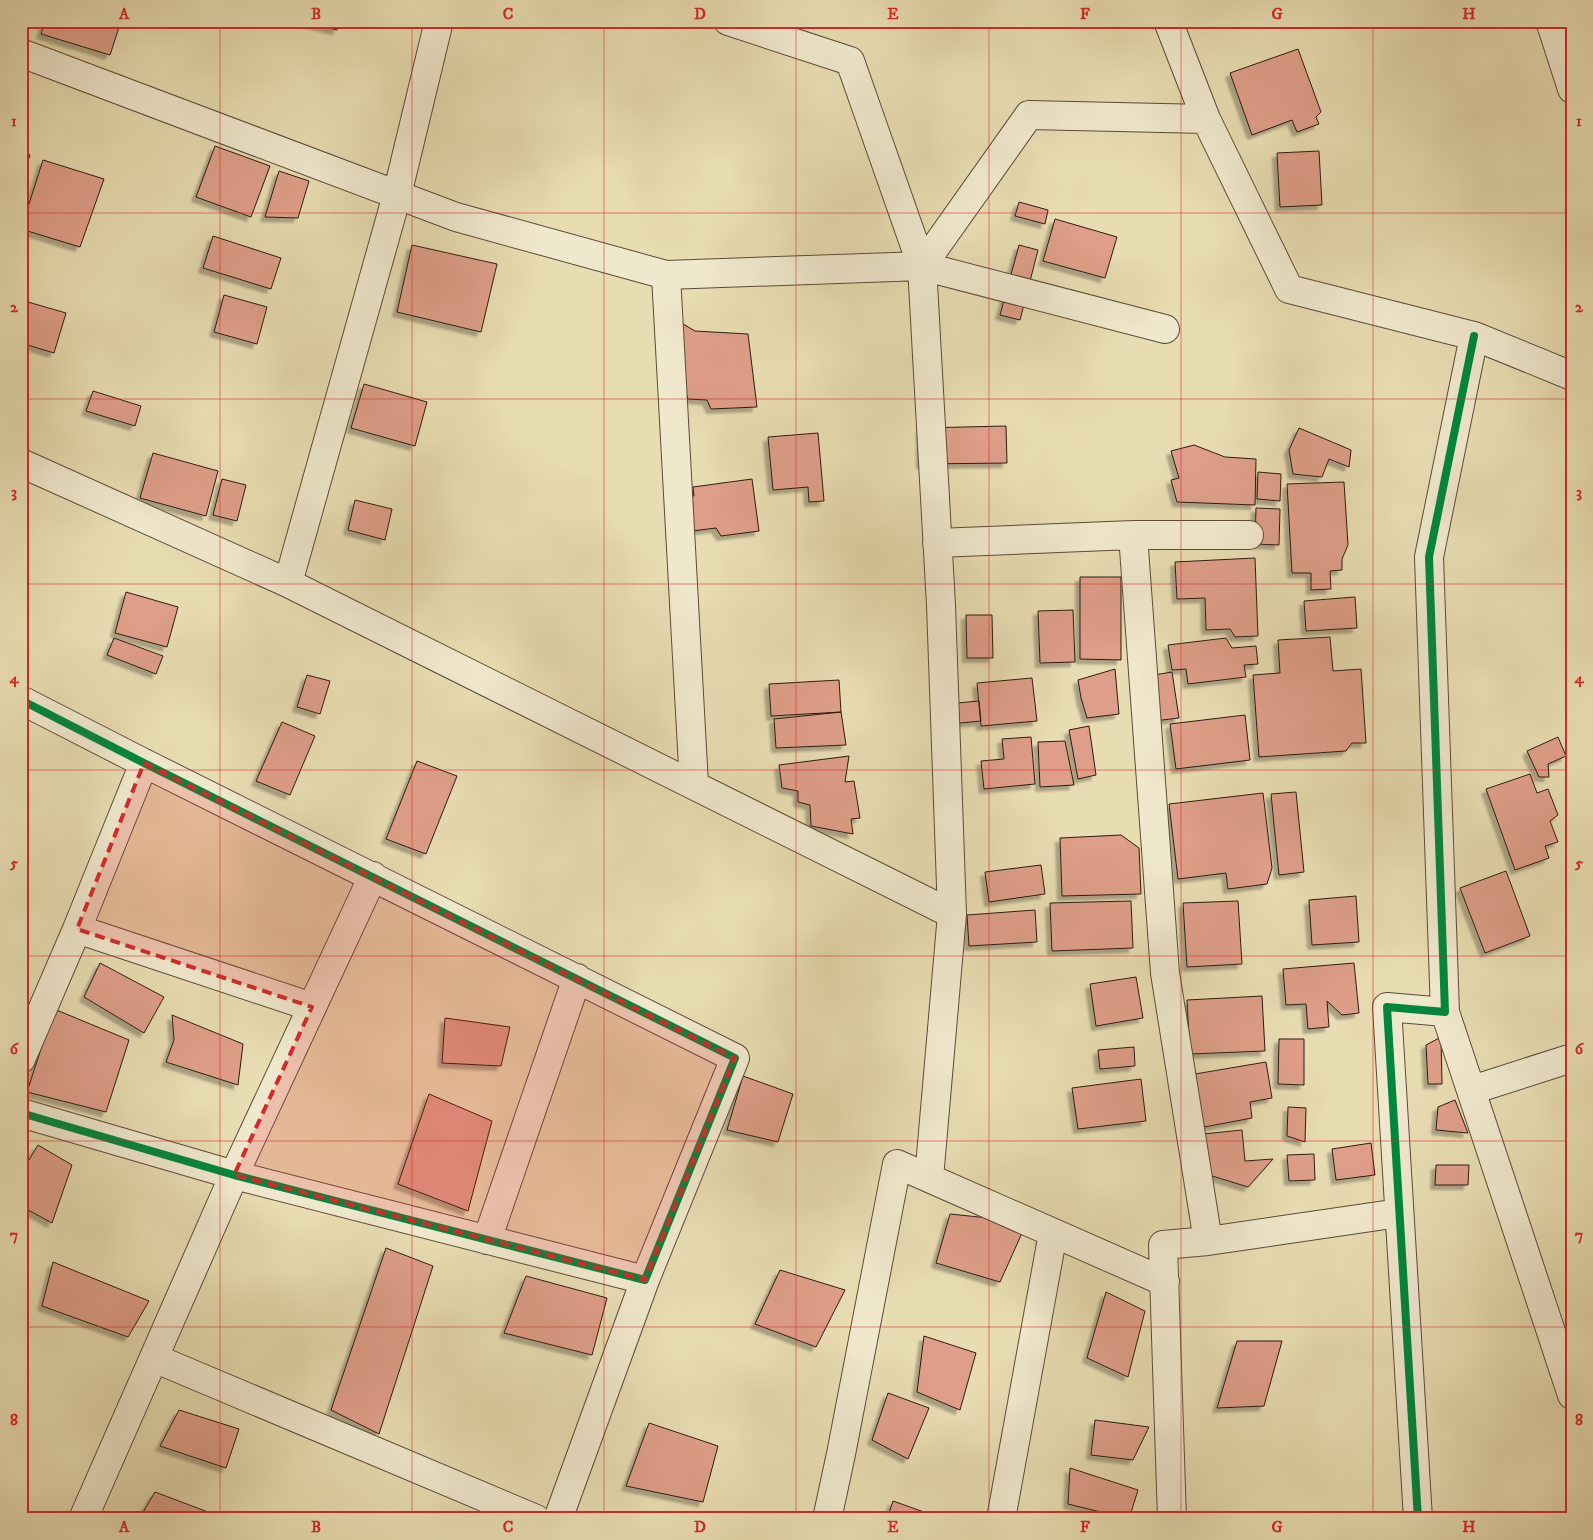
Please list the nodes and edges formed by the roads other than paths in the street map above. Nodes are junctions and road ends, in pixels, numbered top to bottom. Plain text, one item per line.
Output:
1 (439, 21) edge
2 (728, 21) edge
3 (1168, 21) edge
4 (1550, 21) edge
5 (21, 53) edge
6 (1572, 89) edge
7 (1206, 119) junction
8 (396, 195) junction
9 (922, 266) junction
10 (666, 275) junction
11 (1165, 329) dead end
12 (1474, 336) junction
13 (1572, 376) edge
14 (21, 463) edge
15 (1133, 535) junction
16 (1248, 535) dead end
17 (937, 543) junction
18 (288, 583) junction
19 (21, 700) edge
20 (144, 764) junction
21 (694, 784) junction
22 (373, 876) junction
23 (952, 914) junction
24 (77, 929) junction
25 (577, 978) junction
26 (312, 1007) junction
27 (1445, 1012) junction
28 (1572, 1058) edge
29 (21, 1059) edge
30 (1472, 1090) junction
31 (21, 1113) edge
32 (234, 1176) junction
33 (929, 1178) junction
34 (1399, 1213) junction
35 (1053, 1233) junction
36 (488, 1240) junction
37 (1208, 1241) junction
38 (645, 1280) junction
39 (1164, 1282) junction
40 (154, 1358) junction
41 (1572, 1395) edge
42 (83, 1519) edge
43 (536, 1519) edge
44 (558, 1519) edge
45 (827, 1519) edge
46 (1001, 1519) edge
47 (1172, 1519) edge
48 (1418, 1519) edge

1 - 8 street
2 - 9 street
3 - 7 street
4 - 6 street
5 - 8 street
7 - 9 street
7 - 12 street
8 - 10 street
8 - 18 street
9 - 10 street
9 - 11 street
9 - 17 street
10 - 21 street
12 - 13 street
12 - 27 street
14 - 18 street
15 - 16 street
15 - 17 street
15 - 37 street
17 - 23 street
18 - 21 street
19 - 20 street
20 - 22 street
20 - 24 street
21 - 23 street
22 - 25 street
22 - 26 street
23 - 33 street
24 - 26 street
24 - 29 street
25 - 36 street
25 - 38 street
26 - 32 street
27 - 30 street
27 - 34 street
28 - 30 street
30 - 41 street
31 - 32 street
32 - 36 street
32 - 40 street
33 - 35 street
33 - 45 street
34 - 37 street
34 - 48 street
35 - 39 street
35 - 46 street
36 - 38 street
37 - 39 street
38 - 44 street
39 - 47 street
40 - 42 street
40 - 43 street

